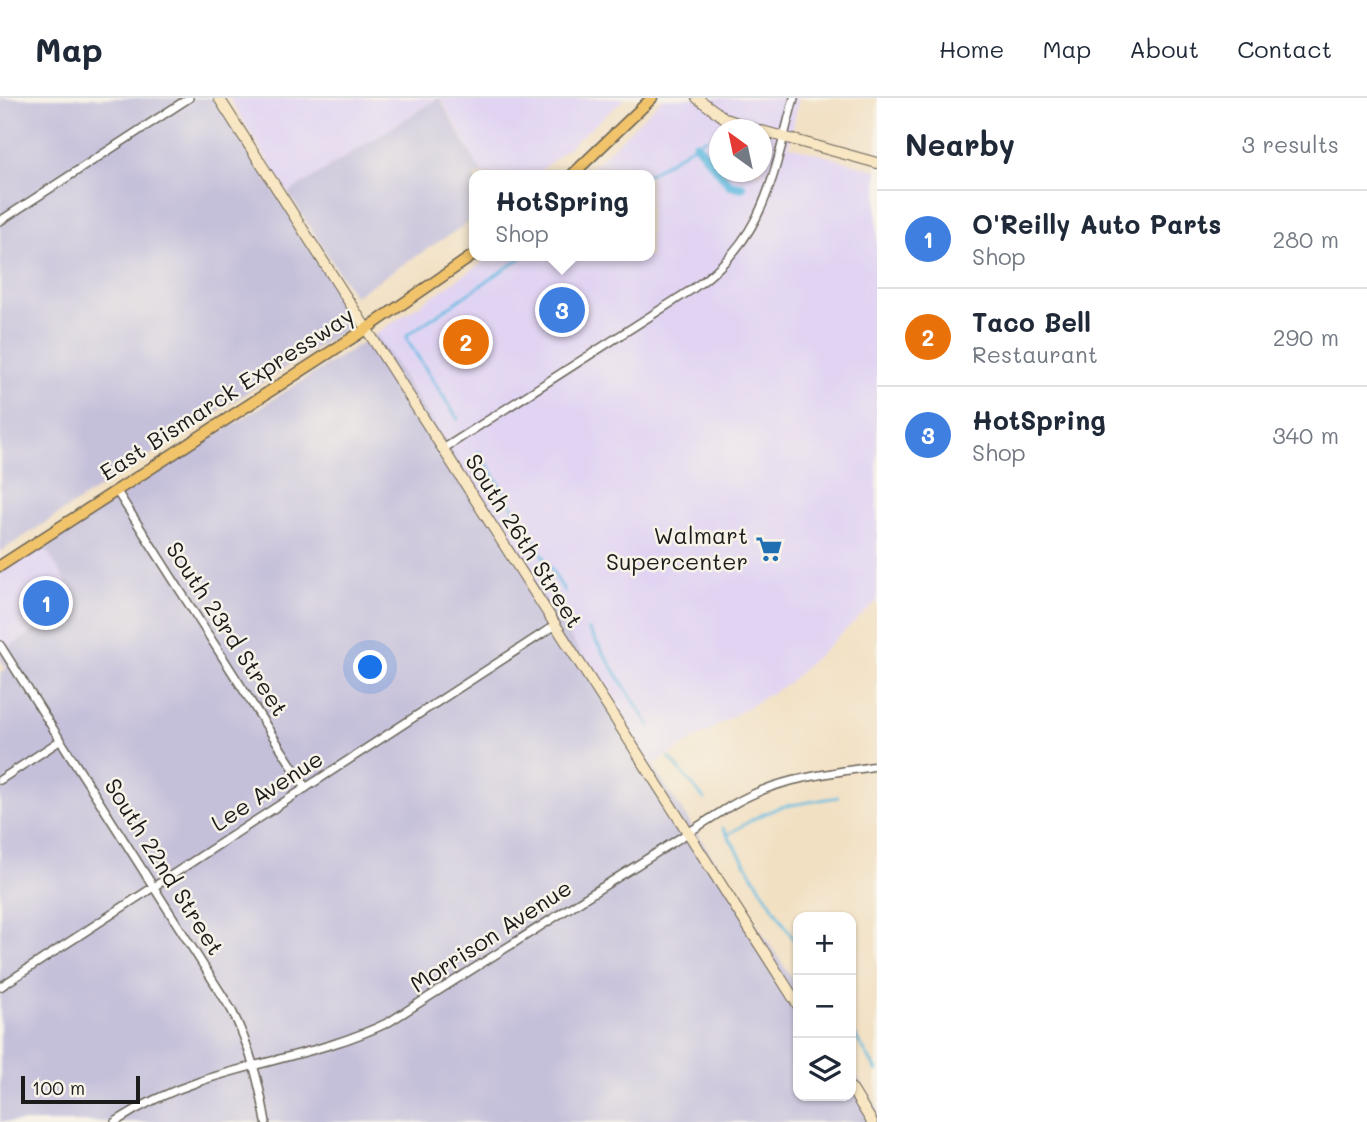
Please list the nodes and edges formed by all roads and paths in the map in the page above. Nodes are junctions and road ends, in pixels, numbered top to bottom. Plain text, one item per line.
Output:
1 (190, 98) edge
2 (219, 98) edge
3 (652, 98) edge
4 (697, 98) edge
5 (794, 98) edge
6 (726, 119) edge
7 (772, 134) edge
8 (783, 138) junction
9 (877, 163) edge
10 (577, 170) edge
11 (0, 221) edge
12 (469, 257) edge
13 (366, 329) junction
14 (443, 449) junction
15 (116, 490) junction
16 (0, 566) edge
17 (554, 626) junction
18 (0, 645) edge
19 (61, 740) junction
20 (877, 766) edge
21 (0, 780) edge
22 (306, 788) junction
23 (688, 833) junction
24 (154, 887) junction
25 (0, 987) edge
26 (793, 997) edge
27 (254, 1066) junction
28 (856, 1096) edge
29 (115, 1122) edge
30 (266, 1122) edge
31 (872, 1122) edge

1 - 11 street
2 - 13 street, South 26th Street
3 - 10 main road
4 - 6 street
5 - 8 street
7 - 8 street
8 - 9 street
8 - 14 street
12 - 13 main road, East Bismarck Expressway
13 - 14 street, South 26th Street
13 - 15 main road, East Bismarck Expressway
14 - 17 street, South 26th Street
15 - 16 main road, East Bismarck Expressway
15 - 22 street, South 23rd Street
17 - 22 street, Lee Avenue
17 - 23 street, South 26th Street
18 - 19 street, South 22nd Street
19 - 21 street
19 - 24 street, South 22nd Street
20 - 23 street, Morrison Avenue
22 - 24 street, Lee Avenue
23 - 26 street, South 26th Street
23 - 27 street, Morrison Avenue
24 - 25 street, Lee Avenue
24 - 27 street, South 22nd Street
27 - 29 street, Morrison Avenue
27 - 30 street, South 22nd Street
28 - 31 street

